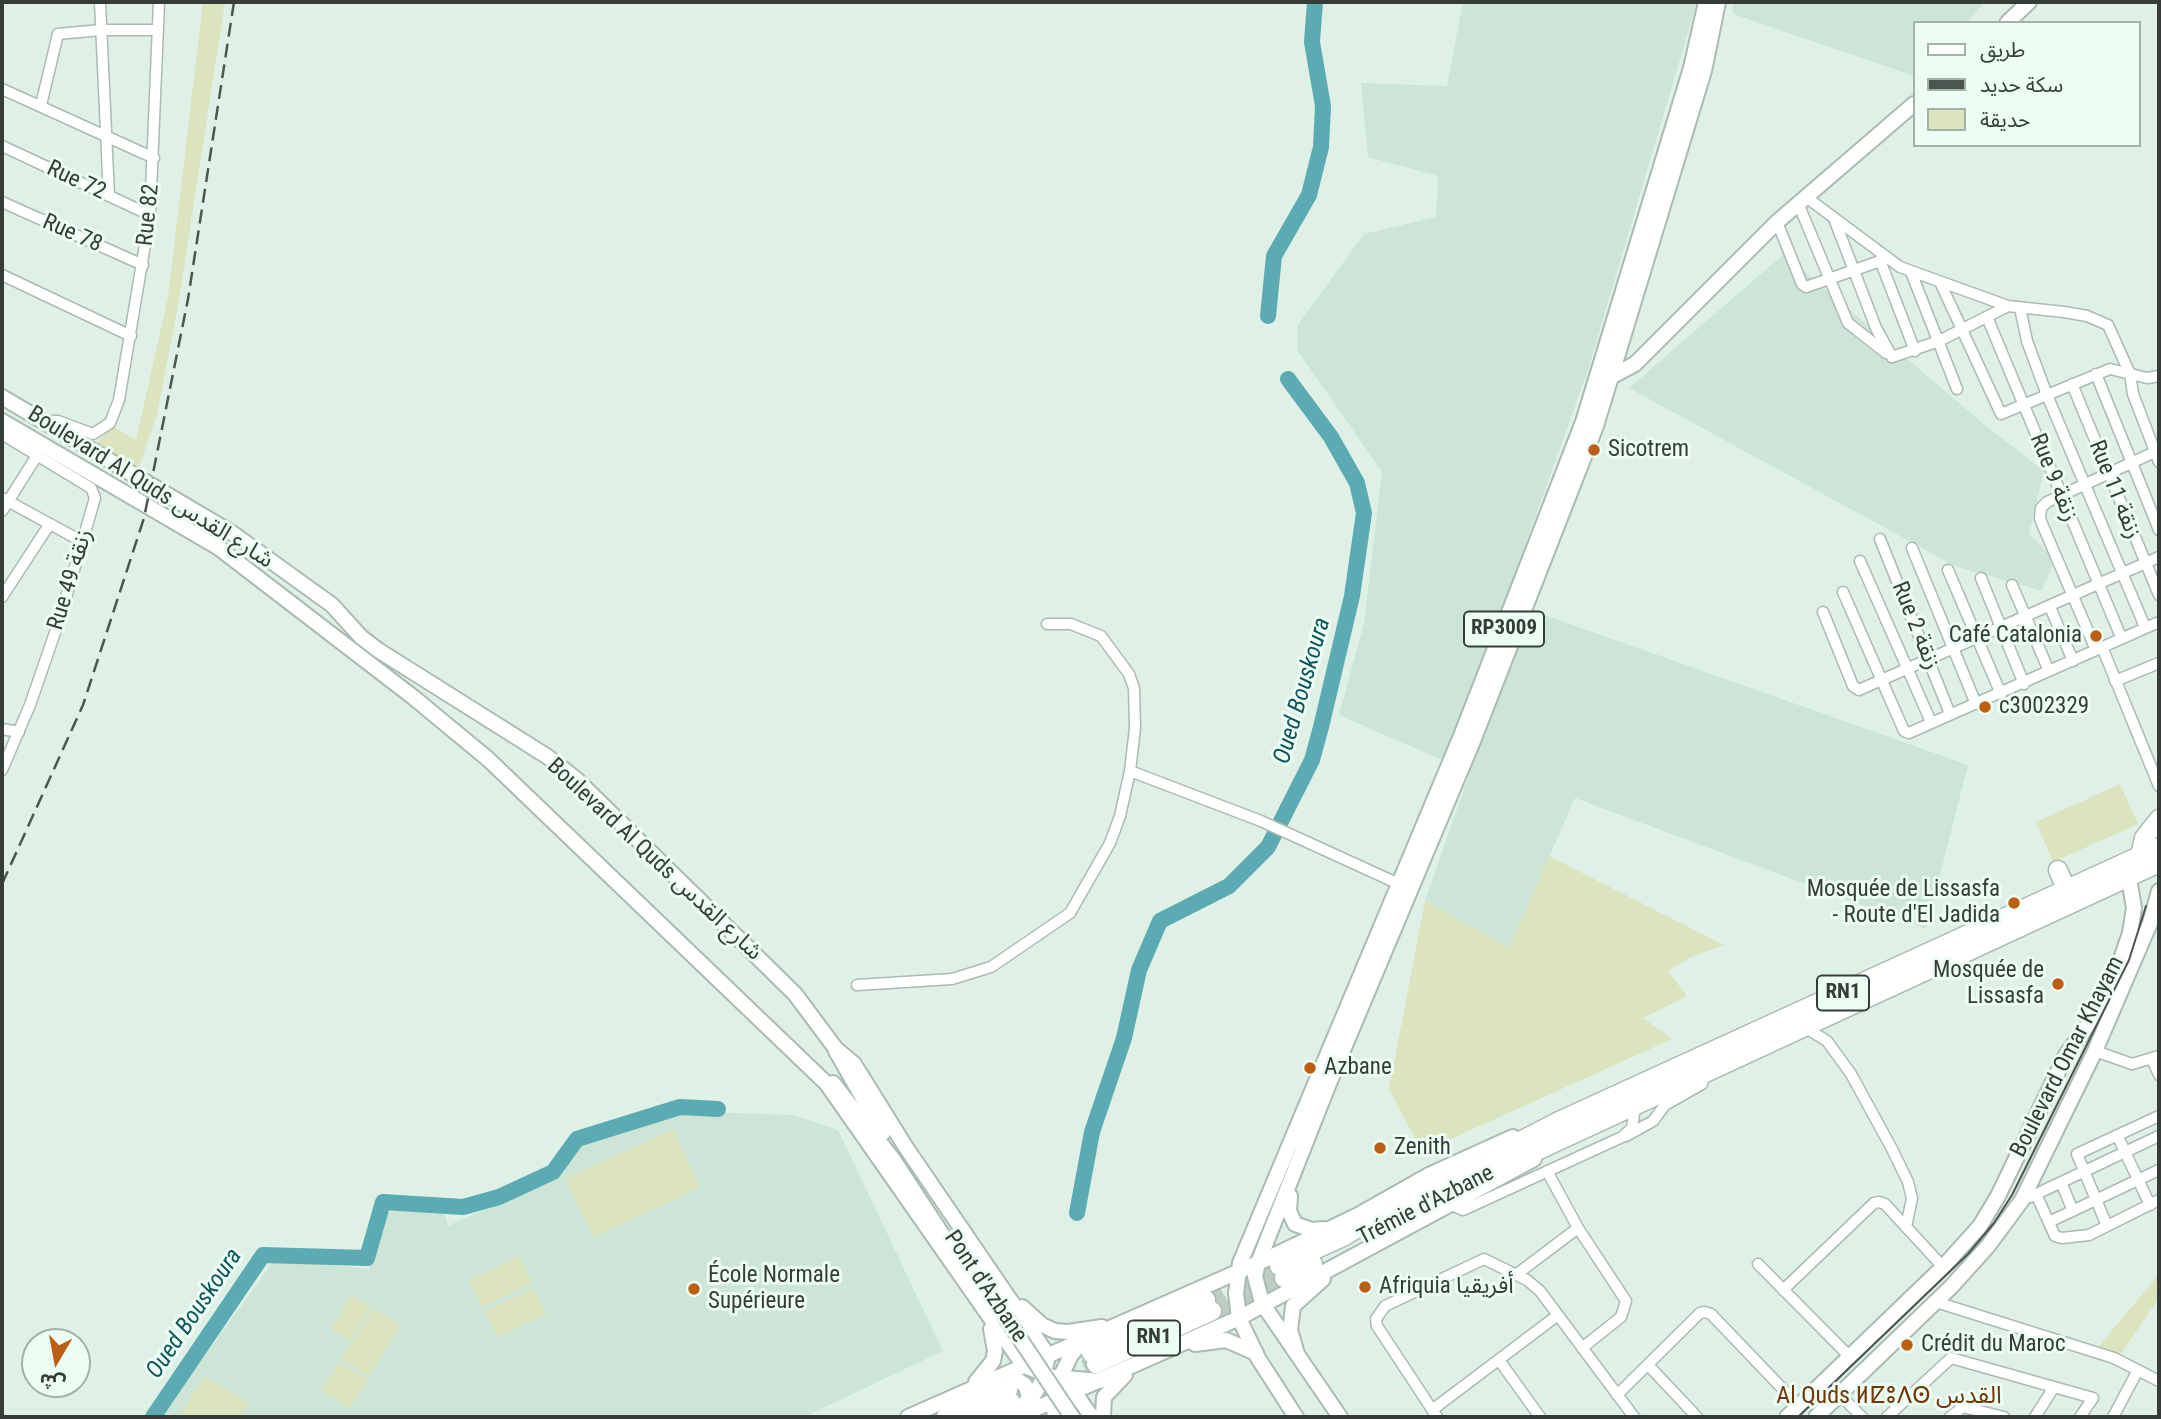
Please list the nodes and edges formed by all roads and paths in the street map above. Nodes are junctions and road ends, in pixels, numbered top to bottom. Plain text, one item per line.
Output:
1 (100, 2) edge
2 (159, 2) edge
3 (1706, 2) edge
4 (1718, 2) edge
5 (2029, 2) edge
6 (2009, 21) edge
7 (102, 30) junction
8 (158, 30) junction
9 (2, 89) edge
10 (41, 106) junction
11 (1912, 106) edge
12 (106, 137) junction
13 (2, 146) edge
14 (154, 158) junction
15 (108, 196) junction
16 (1802, 200) junction
17 (2, 202) edge
18 (150, 215) junction
19 (1835, 220) junction
20 (1777, 222) junction
21 (1883, 259) junction
22 (143, 265) junction
23 (1855, 270) junction
24 (1911, 272) junction
25 (2, 275) edge
26 (1829, 278) junction
27 (1940, 282) junction
28 (2008, 306) junction
29 (2020, 308) junction
30 (1987, 317) junction
31 (1963, 329) junction
32 (131, 336) junction
33 (1940, 341) junction
34 (1915, 351) junction
35 (1888, 355) junction
36 (2096, 374) junction
37 (2130, 374) junction
38 (1611, 379) junction
39 (2158, 380) edge
40 (1596, 383) junction
41 (2072, 384) junction
42 (1957, 389) dead end
43 (2047, 395) junction
44 (2, 397) edge
45 (2024, 407) junction
46 (2, 421) edge
47 (42, 421) junction
48 (2, 434) edge
49 (38, 454) junction
50 (2158, 454) edge
51 (2131, 463) junction
52 (2107, 475) junction
53 (2085, 484) junction
54 (2060, 496) junction
55 (4, 503) edge
56 (49, 525) junction
57 (2159, 530) edge
58 (1880, 539) dead end
59 (83, 542) junction
60 (1912, 548) dead end
61 (2159, 557) edge
62 (1860, 561) dead end
63 (2145, 563) junction
64 (1948, 570) dead end
65 (2123, 574) junction
66 (1981, 578) dead end
67 (2012, 585) dead end
68 (2098, 585) junction
69 (1843, 592) dead end
70 (2159, 595) edge
71 (2074, 596) junction
72 (2, 597) edge
73 (2050, 607) junction
74 (1823, 612) dead end
75 (2025, 618) junction
76 (2159, 622) edge
77 (1047, 624) dead end
78 (2145, 627) junction
79 (2001, 628) junction
80 (2121, 637) junction
81 (1975, 639) junction
82 (1953, 649) junction
83 (2099, 649) junction
84 (1928, 660) junction
85 (2073, 661) junction
86 (2159, 663) edge
87 (1906, 670) junction
88 (2049, 671) junction
89 (1882, 680) junction
90 (2116, 681) junction
91 (2024, 684) junction
92 (2001, 694) junction
93 (1976, 704) junction
94 (1950, 714) junction
95 (1931, 722) junction
96 (2, 729) edge
97 (19, 732) junction
98 (2, 770) edge
99 (1130, 771) junction
100 (2157, 773) edge
101 (2159, 786) edge
102 (2159, 819) edge
103 (2159, 847) edge
104 (2159, 863) edge
105 (2131, 865) junction
106 (2059, 870) dead end
107 (1399, 884) junction
108 (2067, 891) junction
109 (2159, 891) edge
110 (2155, 923) edge
111 (857, 985) dead end
112 (1806, 1028) junction
113 (777, 1034) junction
114 (836, 1049) junction
115 (2095, 1051) junction
116 (2156, 1058) edge
117 (1705, 1074) junction
118 (2159, 1075) edge
119 (1635, 1107) junction
120 (2159, 1116) edge
121 (1559, 1121) junction
122 (2117, 1135) junction
123 (2159, 1136) edge
124 (1622, 1137) junction
125 (1568, 1138) junction
126 (2125, 1152) junction
127 (895, 1158) junction
128 (1547, 1171) junction
129 (2159, 1171) edge
130 (2083, 1172) junction
131 (1294, 1174) junction
132 (2139, 1180) junction
133 (2061, 1182) junction
134 (2029, 1197) junction
135 (2096, 1200) junction
136 (2155, 1202) edge
137 (1449, 1204) junction
138 (2073, 1211) junction
139 (2049, 1222) junction
140 (2107, 1226) junction
141 (1578, 1227) junction
142 (1906, 1227) junction
143 (1328, 1228) junction
144 (1251, 1237) junction
145 (1758, 1264) dead end
146 (1944, 1267) junction
147 (1334, 1268) junction
148 (1250, 1269) junction
149 (1517, 1274) junction
150 (1283, 1279) junction
151 (1000, 1286) junction
152 (1783, 1290) junction
153 (1212, 1293) junction
154 (1239, 1294) junction
155 (1936, 1302) junction
156 (1262, 1303) junction
157 (1558, 1315) junction
158 (997, 1318) junction
159 (1239, 1318) junction
160 (1127, 1322) junction
161 (1210, 1330) junction
162 (1582, 1348) junction
163 (1166, 1350) junction
164 (1256, 1353) junction
165 (1297, 1354) junction
166 (1071, 1355) junction
167 (1046, 1356) junction
168 (1850, 1357) junction
169 (1148, 1359) junction
170 (1092, 1360) junction
171 (1499, 1360) junction
172 (1024, 1366) junction
173 (1649, 1366) junction
174 (2138, 1370) junction
175 (1043, 1379) junction
176 (2159, 1381) edge
177 (2054, 1387) junction
178 (1056, 1389) junction
179 (967, 1390) junction
180 (1072, 1393) junction
181 (1617, 1395) junction
182 (1840, 1395) junction
183 (1012, 1397) edge
184 (1799, 1406) junction
185 (1434, 1413) edge
186 (908, 1417) edge
187 (946, 1417) edge
188 (978, 1417) edge
189 (1056, 1417) edge
190 (1063, 1417) edge
191 (1072, 1417) edge
192 (1092, 1417) edge
193 (1103, 1417) edge
194 (1296, 1417) edge
195 (1340, 1417) edge
196 (1540, 1417) edge
197 (1634, 1417) edge
198 (1697, 1417) edge
199 (1787, 1417) edge
200 (1816, 1417) edge
201 (1862, 1417) edge
202 (1888, 1417) edge
203 (1950, 1417) edge
204 (2004, 1417) edge
205 (2035, 1417) edge
206 (2080, 1417) edge
207 (2113, 1417) edge

1 - 7 street
2 - 8 street, Rue 82
3 - 40 main road, RP3009
4 - 38 main road, RP3009
5 - 6 main road
7 - 8 street
7 - 10 street
7 - 12 street
8 - 14 street, Rue 82
9 - 10 street
10 - 12 street
11 - 16 main road
12 - 14 street
12 - 15 street
13 - 15 street, Rue 72
14 - 18 street, Rue 82
15 - 18 street, Rue 72
16 - 19 street
16 - 20 main road
16 - 26 street
17 - 22 street, Rue 78
18 - 22 street, Rue 82
19 - 21 street
19 - 23 street
20 - 26 street
20 - 38 main road
21 - 23 street
21 - 24 street
21 - 34 street
22 - 32 street, Rue 82
23 - 26 street
23 - 35 street
24 - 27 street
24 - 33 street
25 - 32 street
26 - 35 street
27 - 28 street
27 - 31 street
28 - 29 street
28 - 30 street
29 - 37 street
29 - 43 street
30 - 31 street
30 - 45 street, Rue 9 زنقة
31 - 33 street
31 - 45 street
32 - 47 street, Rue 82
33 - 34 street
33 - 42 street
34 - 35 street
36 - 37 street
36 - 41 street
36 - 51 street
37 - 39 street
37 - 50 street
38 - 40 main road
38 - 131 main road, RP3009
40 - 107 main road, RP3009
41 - 43 street
41 - 52 street, Rue 11 زنقة
43 - 45 street
43 - 53 street
44 - 47 main road, Boulevard Al Quds شارع القدس
45 - 54 street, Rue 9 زنقة
46 - 113 main road, Boulevard Al Quds شارع القدس
47 - 114 main road, Boulevard Al Quds شارع القدس
48 - 49 street, Rue 49 زنقة
49 - 55 street
49 - 59 street, Rue 49 زنقة
50 - 51 street
51 - 52 street
51 - 57 street
52 - 53 street
52 - 63 street, Rue 11 زنقة
53 - 54 street
53 - 65 street
54 - 68 street, Rue 9 زنقة
54 - 71 street
55 - 56 street
56 - 59 street
56 - 72 street
58 - 84 street, Rue 2 زنقة
59 - 97 street, Rue 49 زنقة
60 - 82 street
61 - 63 street
62 - 87 street
63 - 65 street
63 - 70 street, Rue 11 زنقة
64 - 81 street
65 - 68 street
65 - 78 street
66 - 79 street
67 - 75 street
68 - 71 street
68 - 80 street, Rue 9 زنقة
69 - 89 street
71 - 73 street
71 - 83 street
73 - 75 street
73 - 85 street
74 - 89 street
75 - 79 street
75 - 88 street
76 - 78 street
77 - 99 street
78 - 80 street
79 - 81 street
79 - 91 street
80 - 83 street
81 - 82 street
81 - 92 street
82 - 84 street
82 - 93 street
83 - 85 street
83 - 90 street
84 - 87 street
84 - 94 street, Rue 2 زنقة
85 - 88 street
86 - 90 street
87 - 89 street
87 - 95 street
88 - 91 street
89 - 95 street
90 - 100 street
91 - 92 street
92 - 93 street
93 - 94 street
94 - 95 street
96 - 97 street
97 - 98 street, Rue 49 زنقة
99 - 107 street
99 - 111 street
100 - 101 street
102 - 105 highway
103 - 105 highway, RN1
104 - 105 highway, RN1
105 - 108 highway, RN1
105 - 112 highway, RN1
105 - 146 main road, Boulevard Omar Khayam
106 - 108 highway
107 - 144 main road, RP3009
108 - 121 highway, RN1
109 - 110 main road, Boulevard Omar Khayam
110 - 115 main road, Boulevard Omar Khayam
112 - 117 highway, RN1
112 - 142 street
113 - 127 main road
113 - 158 main road, Boulevard Al Quds شارع القدس
114 - 127 main road
114 - 151 main road, Boulevard Al Quds شارع القدس
115 - 116 street
115 - 134 main road, Boulevard Omar Khayam
116 - 118 street
117 - 119 highway, RN1
117 - 124 street
119 - 124 street
119 - 125 highway, RN1
120 - 122 street
121 - 143 main road
121 - 150 highway, Trémie d'Azbane / RN1
122 - 126 street
122 - 130 street
123 - 126 street
124 - 128 street
125 - 137 main road
125 - 150 highway, Trémie d'Azbane / RN1
126 - 130 street
126 - 132 street
127 - 158 main road, Pont d'Azbane
128 - 137 street
128 - 141 street
129 - 132 street
130 - 133 street
130 - 135 street
131 - 143 main road
131 - 148 main road, RP3009
132 - 135 street
132 - 136 street
133 - 134 street
133 - 138 street
134 - 139 street
134 - 155 main road, Boulevard Omar Khayam
135 - 138 street
135 - 140 street
136 - 140 street
137 - 147 main road
138 - 139 street
139 - 140 street
141 - 149 street
141 - 162 street
142 - 146 street
142 - 152 street
143 - 148 main road
144 - 148 main road
144 - 153 main road
145 - 152 street
146 - 168 main road, Boulevard Omar Khayam
147 - 150 main road
147 - 165 main road
148 - 150 main road
148 - 153 main road
148 - 154 main road
148 - 156 main road
149 - 157 street
149 - 185 street
150 - 156 main road
151 - 160 main road
151 - 167 main road, Boulevard Al Quds شارع القدس
152 - 168 street
153 - 154 main road
153 - 160 main road
153 - 170 highway, RN1
154 - 156 main road
154 - 159 main road
154 - 161 main road
155 - 174 street
155 - 182 main road, Boulevard Omar Khayam
156 - 159 main road
156 - 165 main road
157 - 162 street
157 - 171 street
158 - 172 main road, Boulevard Al Quds شارع القدس
158 - 179 main road
158 - 190 main road, Pont d'Azbane
158 - 191 main road, Pont d'Azbane, bridge
159 - 161 main road
159 - 164 main road
160 - 170 main road
161 - 163 main road
162 - 181 street
163 - 164 main road
163 - 169 main road
164 - 194 main road
165 - 195 main road
166 - 170 main road
166 - 170 main road
166 - 178 main road
167 - 170 main road
167 - 172 main road
167 - 175 main road
168 - 184 main road, Boulevard Omar Khayam
169 - 170 main road
169 - 193 main road
170 - 178 main road
170 - 180 main road
171 - 185 street
171 - 196 street
172 - 175 main road
172 - 183 main road
173 - 181 street
173 - 184 street
173 - 198 street
174 - 176 street
174 - 207 street
175 - 178 main road
175 - 183 main road
175 - 183 main road
177 - 202 street
177 - 205 street
177 - 206 street
178 - 180 main road
178 - 183 main road
178 - 189 main road
179 - 183 main road
179 - 186 main road
180 - 192 main road
181 - 197 street
182 - 200 main road, Boulevard Omar Khayam
182 - 201 street
183 - 187 highway
183 - 188 highway
184 - 199 main road, Boulevard Omar Khayam
203 - 204 street

